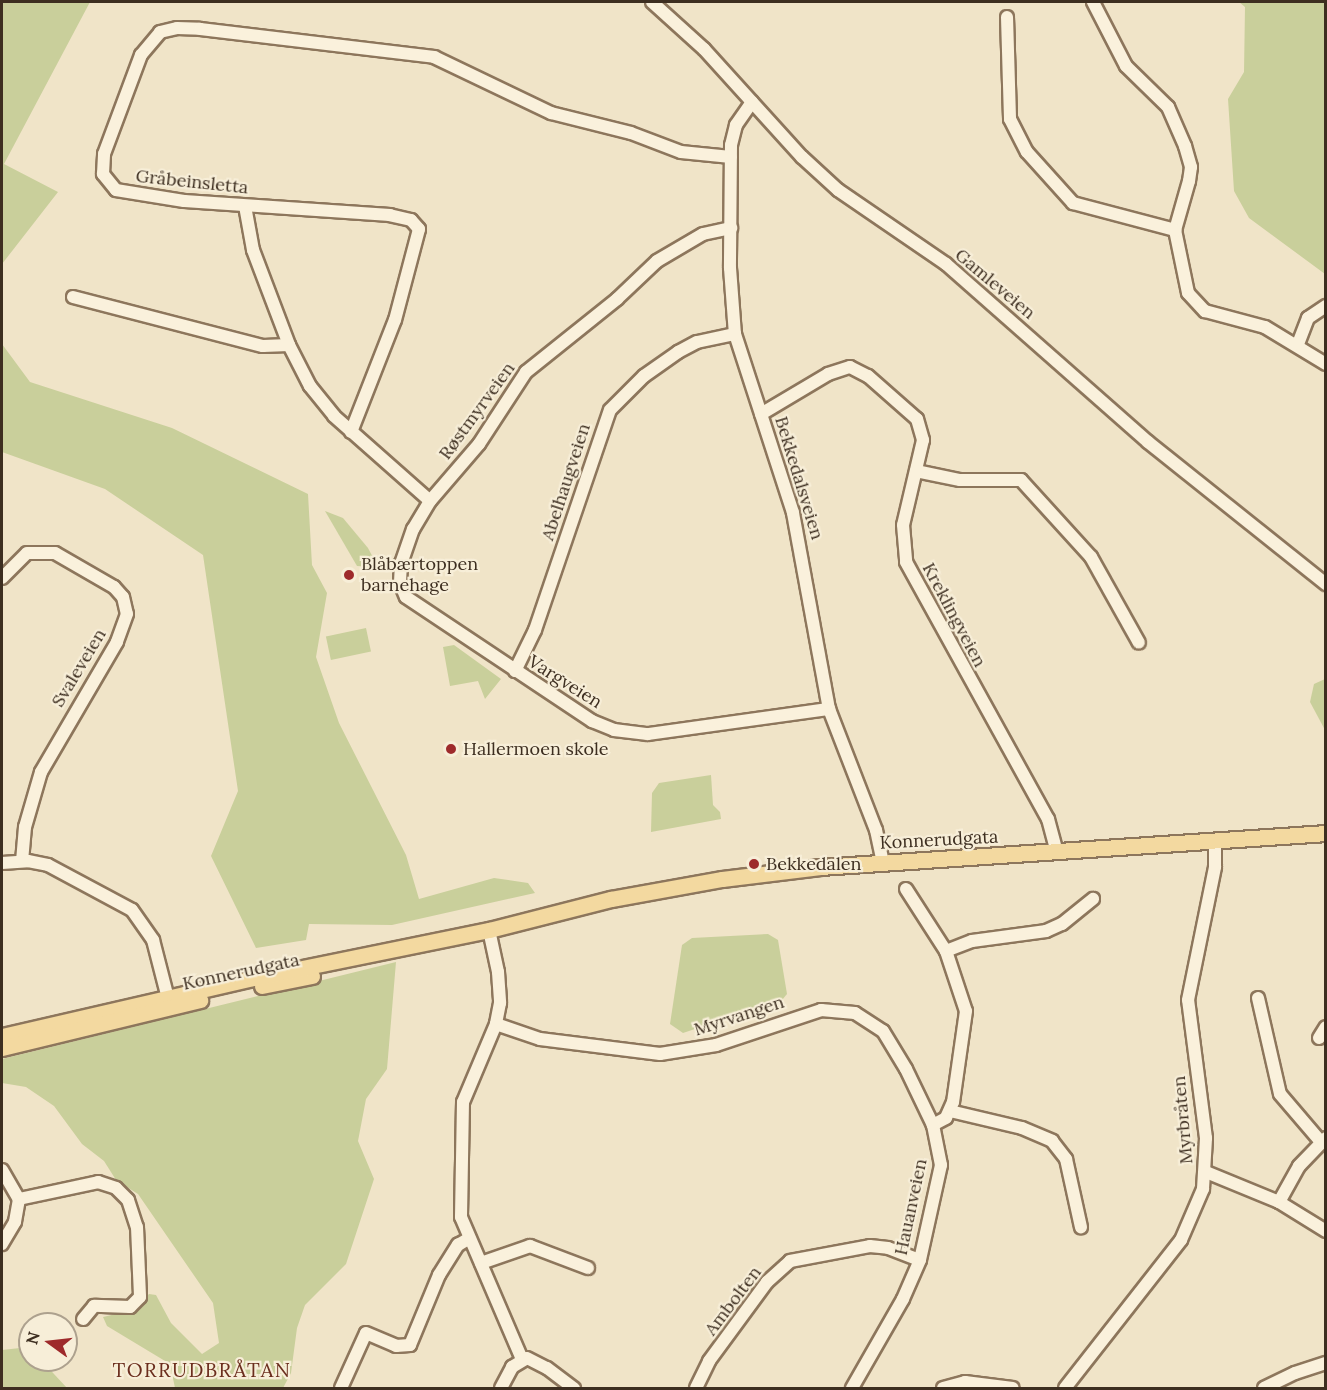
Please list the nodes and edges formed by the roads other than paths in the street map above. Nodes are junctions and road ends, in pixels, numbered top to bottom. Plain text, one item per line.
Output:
1 (652, 2) edge
2 (1093, 2) edge
3 (1007, 17) dead end
4 (752, 102) junction
5 (731, 157) junction
6 (245, 206) junction
7 (731, 228) junction
8 (1175, 230) junction
9 (73, 297) dead end
10 (1326, 306) edge
11 (735, 334) junction
12 (1298, 344) junction
13 (289, 345) junction
14 (1326, 364) edge
15 (761, 414) junction
16 (351, 432) junction
17 (916, 471) junction
18 (430, 501) junction
19 (2, 578) edge
20 (1326, 584) edge
21 (1138, 643) dead end
22 (515, 671) junction
23 (829, 710) junction
24 (1326, 833) edge
25 (1215, 843) junction
26 (1057, 852) junction
27 (22, 861) junction
28 (883, 862) junction
29 (2, 863) edge
30 (906, 889) dead end
31 (1093, 899) dead end
32 (489, 930) junction
33 (946, 951) junction
34 (1258, 998) dead end
35 (169, 1002) junction
36 (496, 1024) junction
37 (1326, 1027) edge
38 (2, 1036) edge
39 (1319, 1038) dead end
40 (2, 1048) edge
41 (950, 1111) junction
42 (933, 1125) junction
43 (1323, 1140) edge
44 (2, 1170) edge
45 (1206, 1172) junction
46 (19, 1199) junction
47 (1279, 1202) junction
48 (1081, 1227) dead end
49 (1326, 1231) edge
50 (468, 1239) junction
51 (2, 1244) edge
52 (920, 1260) junction
53 (481, 1263) junction
54 (588, 1268) dead end
55 (83, 1319) dead end
56 (522, 1359) junction
57 (1326, 1363) edge
58 (341, 1389) edge
59 (501, 1389) edge
60 (574, 1389) edge
61 (696, 1389) edge
62 (852, 1389) edge
63 (943, 1389) edge
64 (1013, 1389) edge
65 (1065, 1389) edge
66 (1264, 1389) edge

1 - 4 street, Gamleveien
2 - 8 street
3 - 8 street
4 - 5 street, Bekkedalsveien
4 - 20 street, Gamleveien
5 - 6 street, Gråbeinsletta
5 - 7 street, Bekkedalsveien
6 - 13 street
6 - 16 street, Gråbeinsletta
7 - 11 street, Bekkedalsveien
7 - 18 street, Røstmyrveien
8 - 12 street
9 - 13 street
10 - 12 street
11 - 15 street, Bekkedalsveien
11 - 22 street, Abelhaugveien
12 - 14 street
13 - 16 street
15 - 17 street, Kreklingveien
15 - 23 street, Bekkedalsveien
16 - 18 street
17 - 21 street
17 - 26 street, Kreklingveien
18 - 22 street, Vargveien
19 - 27 street, Svaleveien
22 - 23 street, Vargveien
23 - 28 street, Bekkedalsveien
24 - 25 main road, Konnerudgata
25 - 26 main road, Konnerudgata
25 - 45 street, Myrbråten
26 - 28 main road, Konnerudgata
27 - 29 street
27 - 35 street
28 - 32 main road, Konnerudgata
30 - 33 street
31 - 33 street
32 - 35 main road, Konnerudgata
32 - 36 street
33 - 41 street
34 - 43 street
35 - 38 main road, Konnerudgata
35 - 40 main road, Konnerudgata
36 - 42 street, Myrvangen
36 - 50 street
37 - 39 street
41 - 42 street
41 - 48 street
42 - 52 street, Hauanveien
43 - 47 street
44 - 46 street
45 - 47 street
45 - 65 street, Myrbråten
46 - 51 street
46 - 55 street
47 - 49 street
50 - 53 street
50 - 58 street
52 - 61 street, Ambolten
52 - 62 street, Hauanveien
53 - 54 street
53 - 56 street
56 - 59 street
56 - 60 street
57 - 66 street
63 - 64 street

